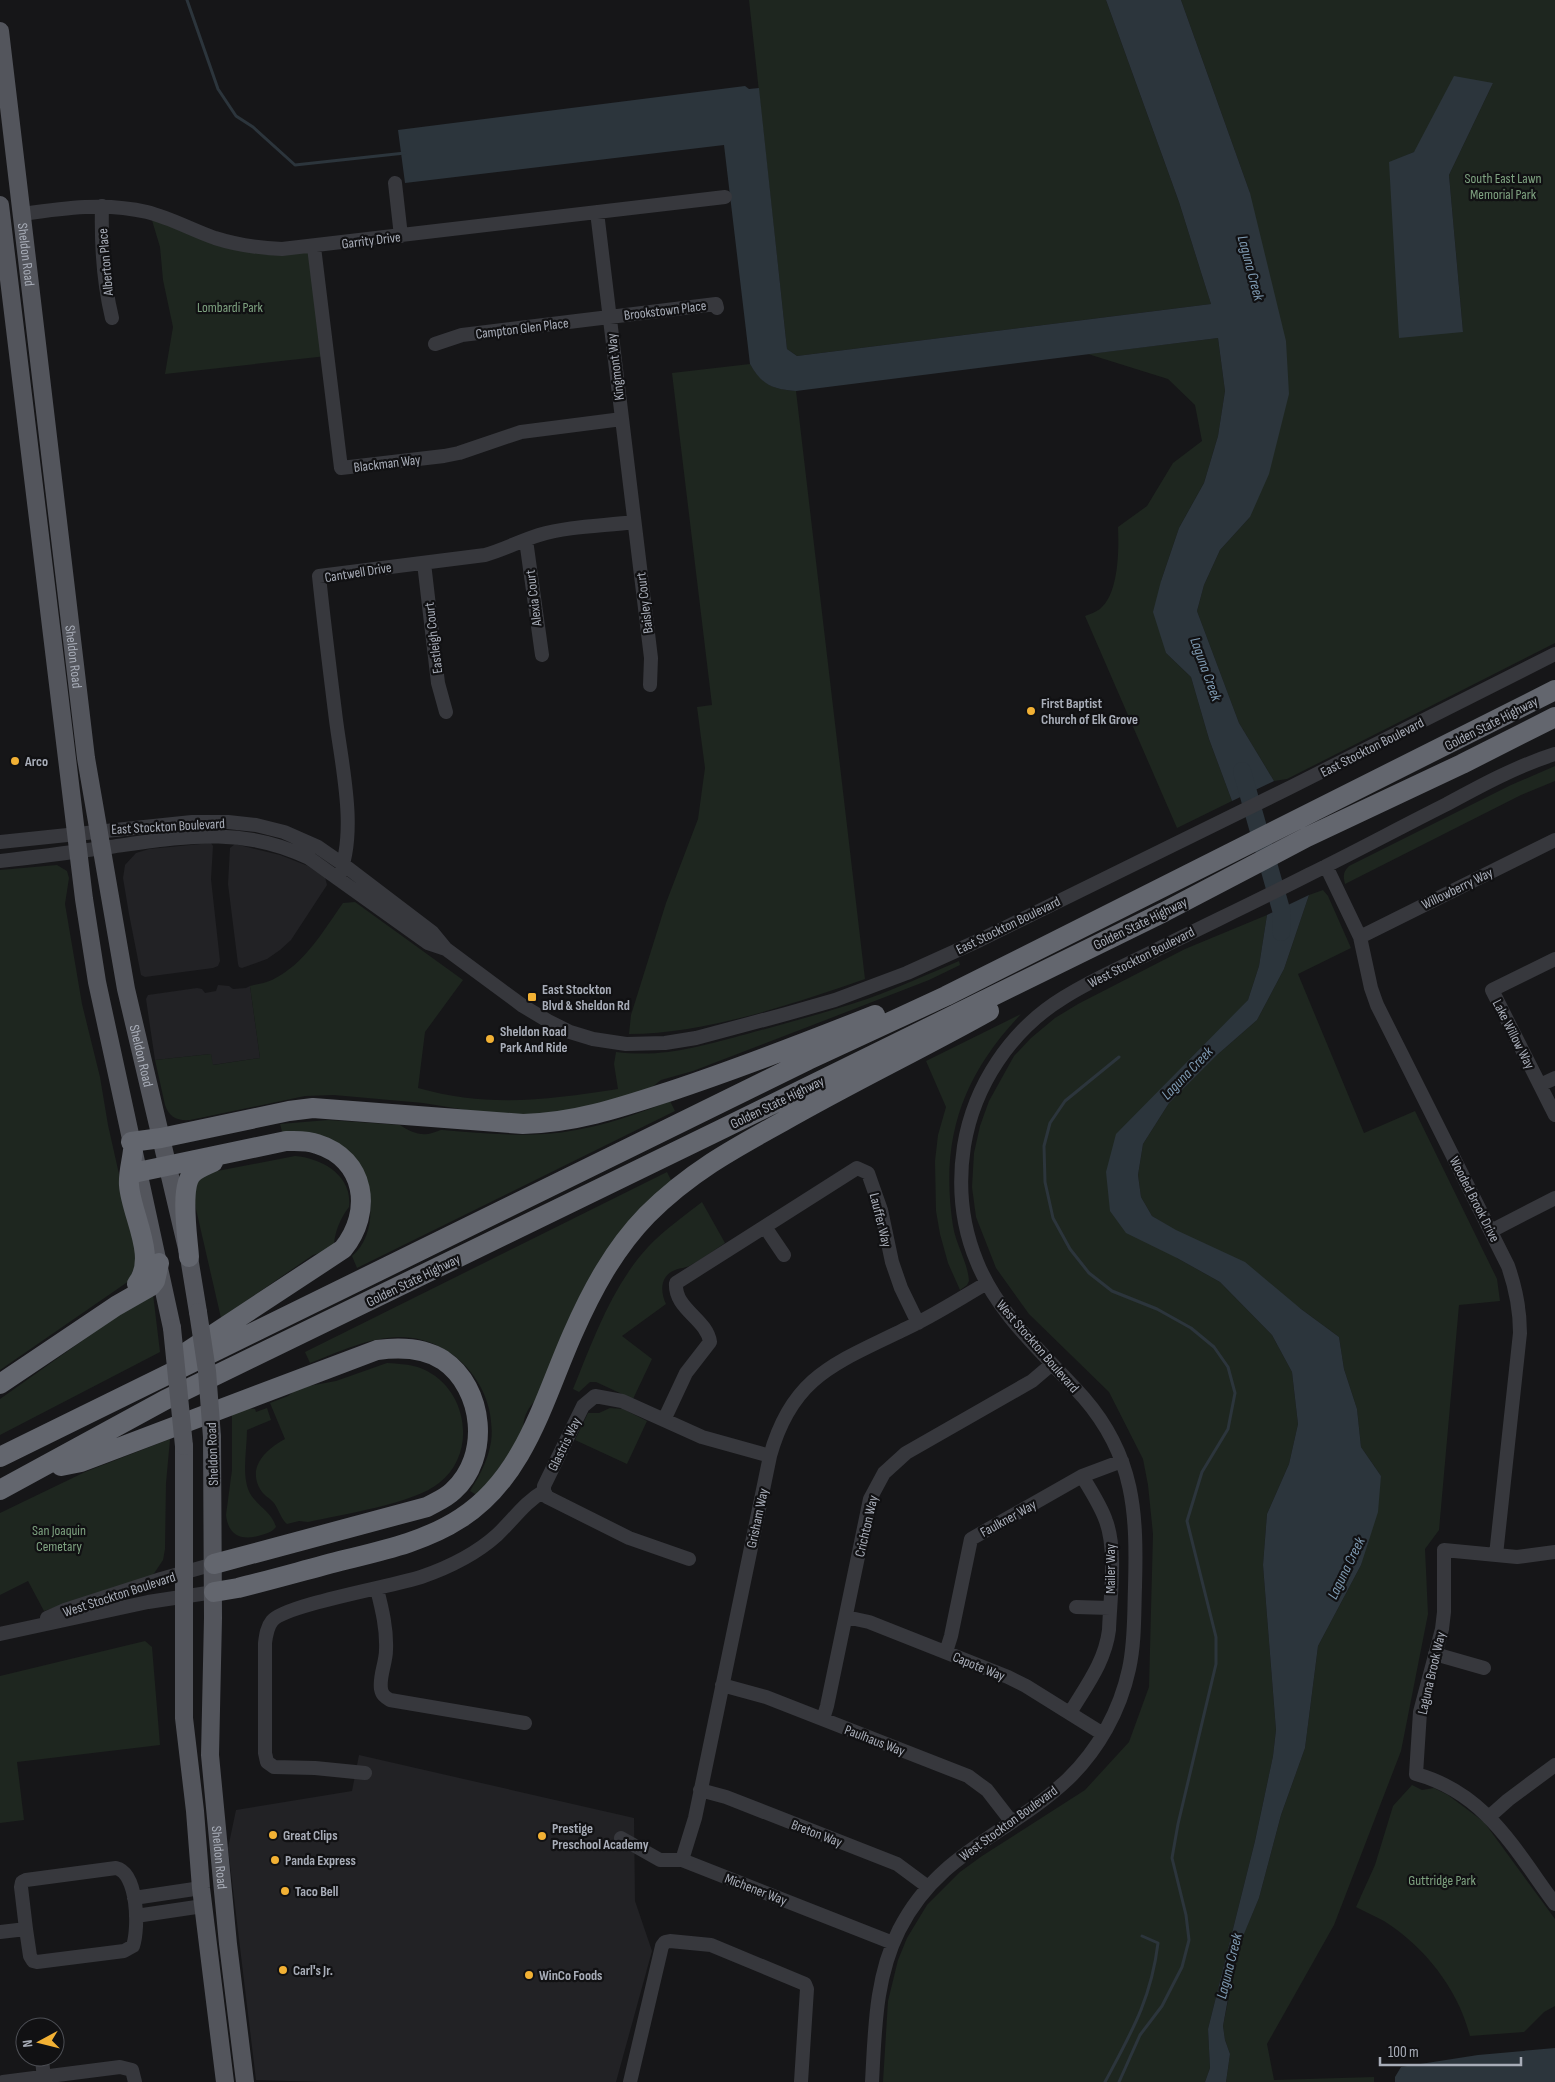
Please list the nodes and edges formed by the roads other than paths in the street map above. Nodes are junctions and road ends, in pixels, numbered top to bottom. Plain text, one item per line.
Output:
1 (0, 31) edge
2 (395, 183) dead end
3 (725, 197) dead end
4 (102, 206) junction
5 (0, 212) edge
6 (597, 212) junction
7 (22, 214) junction
8 (401, 236) junction
9 (314, 247) junction
10 (717, 308) dead end
11 (609, 317) junction
12 (112, 318) dead end
13 (435, 344) dead end
14 (622, 420) junction
15 (634, 522) junction
16 (526, 540) junction
17 (424, 563) junction
18 (1555, 654) edge
19 (542, 655) dead end
20 (650, 685) dead end
21 (1555, 690) edge
22 (446, 712) dead end
23 (1555, 717) edge
24 (1555, 754) edge
25 (98, 831) junction
26 (75, 833) junction
27 (1555, 840) edge
28 (1, 842) edge
29 (101, 849) junction
30 (78, 852) junction
31 (0, 861) edge
32 (1326, 866) junction
33 (341, 872) junction
34 (1133, 926) junction
35 (1360, 937) junction
36 (1555, 959) edge
37 (946, 996) junction
38 (1555, 1078) edge
39 (1540, 1085) junction
40 (1555, 1114) edge
41 (161, 1138) junction
42 (132, 1146) junction
43 (228, 1154) junction
44 (169, 1167) junction
45 (138, 1172) junction
46 (1555, 1198) edge
47 (765, 1226) junction
48 (1491, 1231) junction
49 (784, 1255) dead end
50 (189, 1257) junction
51 (159, 1263) junction
52 (987, 1283) junction
53 (116, 1306) junction
54 (918, 1322) junction
55 (1052, 1364) junction
56 (0, 1384) edge
57 (104, 1405) junction
58 (664, 1420) junction
59 (770, 1456) junction
60 (0, 1457) edge
61 (1122, 1461) junction
62 (34, 1472) junction
63 (1082, 1476) junction
64 (0, 1490) edge
65 (544, 1491) junction
66 (1555, 1552) edge
67 (1496, 1555) junction
68 (689, 1559) dead end
69 (214, 1564) junction
70 (184, 1572) junction
71 (377, 1589) junction
72 (214, 1592) junction
73 (184, 1596) junction
74 (1076, 1607) dead end
75 (1110, 1608) junction
76 (846, 1617) junction
77 (26, 1628) junction
78 (0, 1634) edge
79 (946, 1652) junction
80 (1435, 1654) junction
81 (1484, 1668) dead end
82 (722, 1685) junction
83 (1070, 1713) junction
84 (822, 1719) junction
85 (525, 1723) dead end
86 (1103, 1734) junction
87 (1555, 1765) edge
88 (365, 1773) dead end
89 (190, 1774) junction
90 (700, 1790) junction
91 (1490, 1816) junction
92 (1011, 1821) junction
93 (621, 1838) dead end
94 (682, 1860) junction
95 (928, 1887) junction
96 (201, 1888) junction
97 (160, 1894) junction
98 (134, 1898) junction
99 (1555, 1904) edge
100 (203, 1906) junction
101 (162, 1912) junction
102 (136, 1916) junction
103 (26, 1928) junction
104 (0, 1932) edge
105 (893, 1943) junction
106 (228, 1944) junction
107 (43, 2067) edge
108 (44, 2080) edge
109 (3, 2082) edge
110 (135, 2082) edge
111 (225, 2082) edge
112 (245, 2082) edge
113 (630, 2082) edge
114 (801, 2082) edge
115 (872, 2082) edge

1 - 7 main road, Sheldon Road
2 - 8 street
3 - 6 street, Garrity Drive
4 - 7 street, Garrity Drive
4 - 9 street, Garrity Drive
4 - 12 street, Alberton Place
5 - 7 main road
5 - 26 main road, Sheldon Road
6 - 8 street, Garrity Drive
6 - 11 street, Kingmont Way
7 - 25 main road, Sheldon Road
8 - 9 street, Garrity Drive
9 - 14 street, Blackman Way
10 - 11 street, Brookstown Place
11 - 13 street, Campton Glen Place
11 - 14 street, Kingmont Way
14 - 15 street, Kingmont Way
15 - 16 street, Cantwell Drive
15 - 20 street, Baisley Court
16 - 17 street, Cantwell Drive
16 - 19 street, Alexia Court
17 - 22 street, Eastleigh Court
17 - 33 street, Cantwell Drive
18 - 33 street, East Stockton Boulevard
21 - 37 highway, Golden State Highway
23 - 34 highway, Golden State Highway
24 - 32 street, West Stockton Boulevard
25 - 26 street, East Stockton Boulevard
25 - 29 main road, Sheldon Road
25 - 33 street, East Stockton Boulevard
26 - 28 street, East Stockton Boulevard
26 - 30 main road, Sheldon Road
27 - 35 street, Willowberry Way
29 - 30 street, East Stockton Boulevard
29 - 33 street, East Stockton Boulevard
29 - 41 main road, Sheldon Road
30 - 31 street, East Stockton Boulevard
30 - 42 main road, Sheldon Road
32 - 35 street, Wooded Brook Drive
32 - 52 street, West Stockton Boulevard
34 - 62 highway, Golden State Highway
34 - 72 highway
35 - 48 street, Wooded Brook Drive
36 - 39 street, Lake Willow Way
37 - 41 highway
37 - 57 highway, Golden State Highway
38 - 39 street
39 - 40 street, Lake Willow Way
41 - 42 highway
41 - 44 main road, Sheldon Road
42 - 45 main road, Sheldon Road
42 - 53 highway
43 - 44 highway
43 - 50 highway
43 - 57 highway
44 - 45 highway
44 - 50 main road, Sheldon Road
45 - 51 main road, Sheldon Road
46 - 48 street
47 - 49 street
47 - 54 street, Lauffer Way
47 - 58 street, Lauffer Way
48 - 67 street, Wooded Brook Drive
50 - 69 main road, Sheldon Road, bridge
51 - 53 highway
51 - 70 main road, Sheldon Road, bridge
52 - 54 street, Grisham Way
52 - 55 street, West Stockton Boulevard
53 - 56 highway
54 - 59 street, Grisham Way
55 - 61 street, West Stockton Boulevard
55 - 76 street, Crichton Way
57 - 60 highway, Golden State Highway
58 - 59 street, Glastris Way
58 - 65 street, Glastris Way
59 - 82 street, Grisham Way
61 - 63 street, Faulkner Way
61 - 86 street, West Stockton Boulevard
62 - 64 highway, Golden State Highway
62 - 69 highway
63 - 75 street, Mailer Way
63 - 79 street, Faulkner Way
65 - 68 street
65 - 71 street
66 - 67 street
67 - 80 street, Laguna Brook Way
69 - 70 street, West Stockton Boulevard
69 - 72 main road, Sheldon Road
70 - 73 main road, Sheldon Road
70 - 77 street, West Stockton Boulevard
71 - 85 street
71 - 88 street
72 - 73 street, West Stockton Boulevard
72 - 106 main road, Sheldon Road
73 - 77 street, West Stockton Boulevard
73 - 89 main road, Sheldon Road
74 - 75 street, Mailer Way
75 - 83 street, Mailer Way
76 - 79 street, Capote Way
76 - 84 street, Crichton Way
77 - 78 street, West Stockton Boulevard
79 - 83 street, Capote Way
80 - 81 street
80 - 91 street, Laguna Brook Way
82 - 84 street, Paulhaus Way
82 - 90 street, Grisham Way
83 - 86 street, Capote Way
84 - 92 street, Paulhaus Way
86 - 92 street, West Stockton Boulevard
87 - 91 street
89 - 96 main road, Sheldon Road
89 - 106 main road
90 - 94 street, Grisham Way
90 - 95 street, Breton Way
91 - 99 street, Laguna Brook Way
92 - 95 street, West Stockton Boulevard
93 - 94 street, Michener Way
94 - 105 street, Michener Way
95 - 105 street, West Stockton Boulevard
96 - 97 street
96 - 100 main road, Sheldon Road
97 - 98 street
97 - 101 street
98 - 102 street
98 - 103 street
100 - 101 street
100 - 111 main road, Sheldon Road
101 - 102 street
102 - 103 street
103 - 104 street
105 - 115 street, West Stockton Boulevard
106 - 112 main road, Sheldon Road
107 - 108 street
108 - 109 street
108 - 110 street
113 - 114 street

